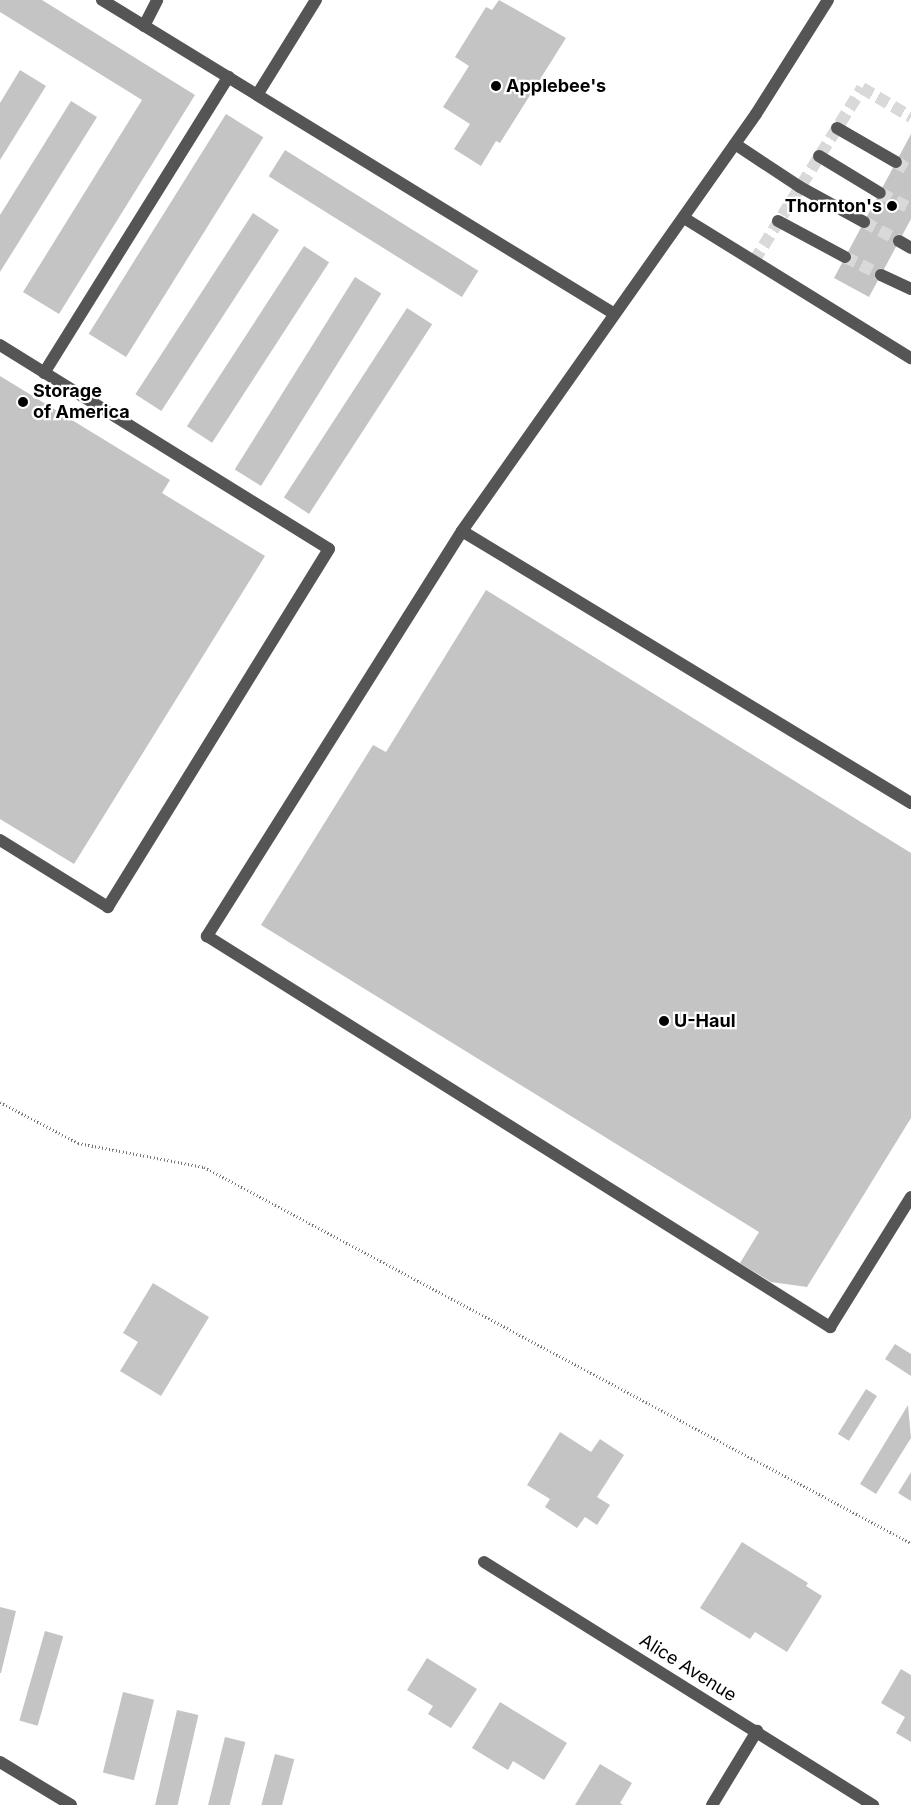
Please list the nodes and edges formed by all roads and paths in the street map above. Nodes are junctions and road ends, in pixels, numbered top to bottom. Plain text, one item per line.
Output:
1 (102, 0) edge
2 (157, 0) edge
3 (316, 0) edge
4 (828, 0) edge
5 (144, 26) junction
6 (228, 77) junction
7 (257, 95) junction
8 (837, 128) dead end
9 (735, 144) junction
10 (819, 156) dead end
11 (896, 162) tunnel mouth
12 (880, 193) tunnel mouth
13 (684, 218) junction
14 (778, 221) dead end
15 (864, 222) tunnel mouth
16 (899, 241) tunnel mouth
17 (911, 248) edge
18 (845, 257) tunnel mouth
19 (881, 275) tunnel mouth
20 (911, 289) edge
21 (613, 313) junction
22 (0, 345) edge
23 (911, 358) edge
24 (44, 373) junction
25 (462, 531) junction
26 (911, 803) edge
27 (0, 840) edge
28 (0, 1102) edge
29 (911, 1197) edge
30 (911, 1543) edge
31 (484, 1562) dead end
32 (757, 1731) junction
33 (0, 1762) edge
34 (71, 1805) edge
35 (712, 1805) edge
36 (873, 1805) edge

1 - 5 street
2 - 5 street
3 - 7 street
4 - 9 street
5 - 6 street
6 - 7 street
6 - 24 street
7 - 21 street
8 - 11 street
9 - 13 street
9 - 15 street
10 - 12 street
13 - 21 street
13 - 23 street
14 - 18 street
16 - 17 street
19 - 20 street
21 - 25 street
22 - 24 street
24 - 27 street
25 - 26 street
25 - 29 street
28 - 30 path
31 - 32 street, Alice Avenue
32 - 35 street
32 - 36 street, Alice Avenue
33 - 34 street

